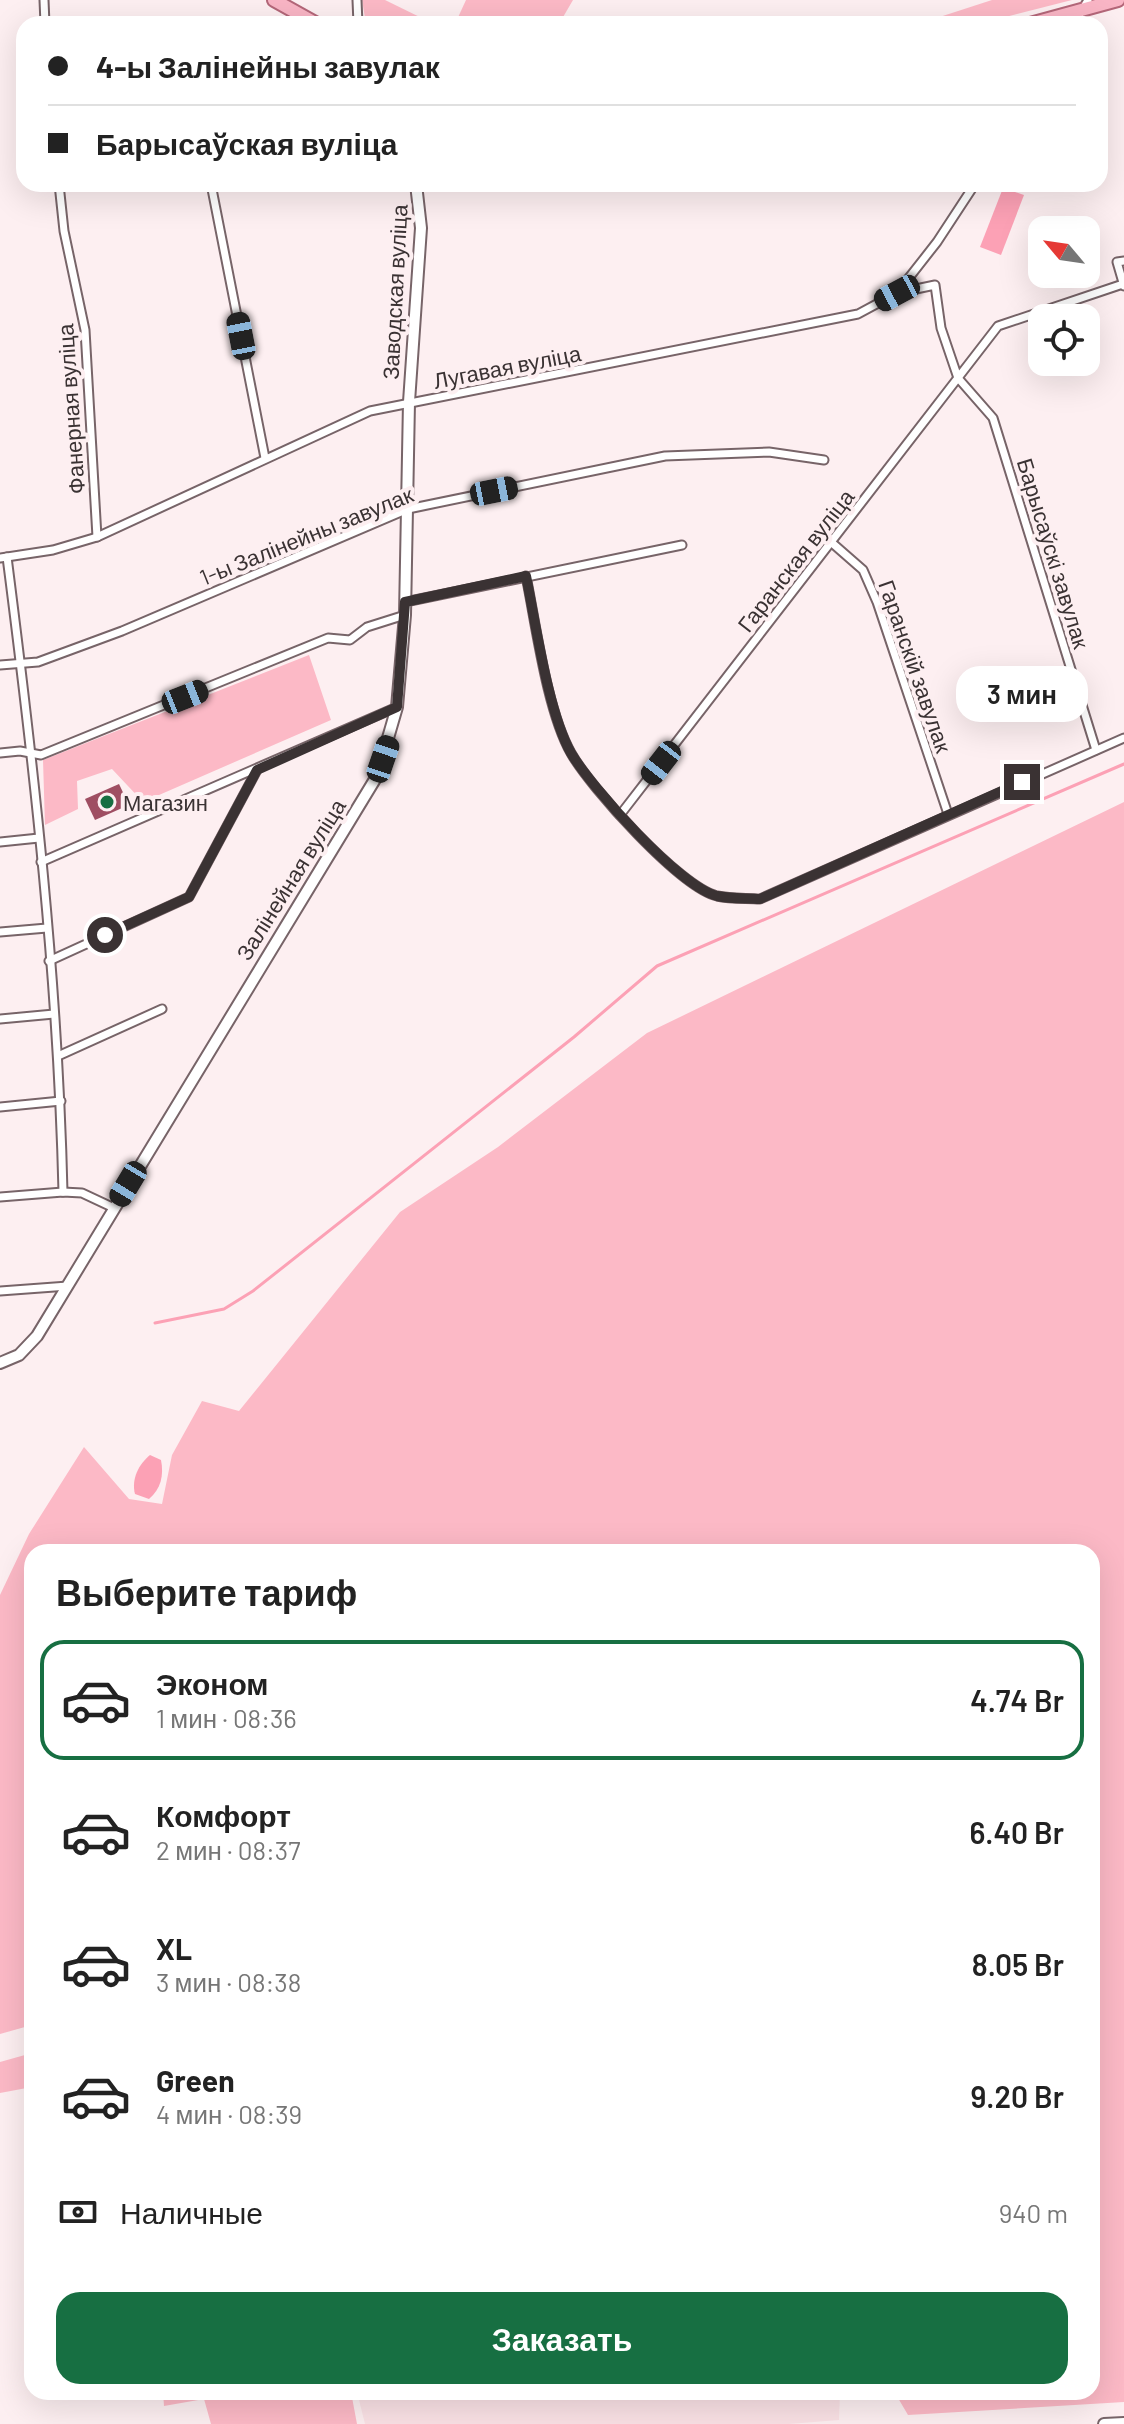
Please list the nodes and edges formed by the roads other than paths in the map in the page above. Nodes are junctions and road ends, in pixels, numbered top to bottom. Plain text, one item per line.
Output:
1 (274, 0) edge
2 (1118, 0) edge
3 (1085, 5) edge
4 (303, 16) edge
5 (1053, 16) edge
6 (60, 192) edge
7 (213, 192) edge
8 (417, 192) edge
9 (970, 192) edge
10 (1124, 261) edge
11 (1124, 285) edge
12 (897, 293) junction
13 (958, 378) junction
14 (409, 402) junction
15 (265, 458) junction
16 (824, 460) dead end
17 (408, 509) junction
18 (97, 537) junction
19 (831, 542) junction
20 (682, 545) dead end
21 (4, 557) edge
22 (526, 576) junction
23 (405, 602) junction
24 (405, 615) junction
25 (21, 663) junction
26 (0, 665) edge
27 (397, 707) junction
28 (1124, 738) edge
29 (1096, 750) junction
30 (0, 753) edge
31 (32, 754) junction
32 (257, 770) junction
33 (948, 814) junction
34 (620, 815) junction
35 (39, 838) junction
36 (0, 842) edge
37 (41, 862) junction
38 (47, 928) junction
39 (0, 932) edge
40 (49, 961) junction
41 (162, 1009) dead end
42 (54, 1014) junction
43 (0, 1019) edge
44 (58, 1056) junction
45 (61, 1101) junction
46 (0, 1107) edge
47 (63, 1192) junction
48 (0, 1197) edge
49 (114, 1208) junction
50 (68, 1286) junction
51 (0, 1291) edge
52 (0, 1363) edge
53 (1124, 2423) edge
54 (1104, 2424) edge

1 - 4 main road
2 - 3 main road
3 - 5 main road
6 - 18 street, Фанерная вуліца
7 - 15 street
8 - 14 street, Заводская вуліца
9 - 12 street
10 - 11 street
11 - 13 street, Гаранская вуліца
12 - 13 street
12 - 14 street, Лугавая вуліца
13 - 19 street, Гаранская вуліца
13 - 29 street, Барысаўскі завулак
14 - 15 street, Лугавая вуліца
14 - 17 street, Залінейная вуліца
15 - 18 street, Лугавая вуліца
16 - 17 street, 1-ы Залінейны завулак
17 - 23 street, Залінейная вуліца
17 - 25 street, 1-ы Залінейны завулак
18 - 21 street, Лугавая вуліца
19 - 33 street, Гаранскій завулак
19 - 34 street, Гаранская вуліца
20 - 22 street
21 - 25 street
22 - 23 street
22 - 34 street
23 - 24 street, Залінейная вуліца
24 - 27 street, Залінейная вуліца
24 - 31 street
25 - 26 street, 1-ы Залінейны завулак
25 - 31 street
27 - 32 street
27 - 49 street, Залінейная вуліца
28 - 29 street
29 - 33 street
30 - 31 street
31 - 35 street
32 - 37 street
32 - 40 street
33 - 34 street
35 - 36 street
35 - 37 street
37 - 38 street
38 - 39 street
38 - 40 street
40 - 42 street
41 - 44 street
42 - 43 street
42 - 44 street
44 - 45 street
45 - 46 street
45 - 47 street
47 - 48 street
47 - 49 street
49 - 50 street, Залінейная вуліца
50 - 51 street
50 - 52 street, Залінейная вуліца
53 - 54 street

